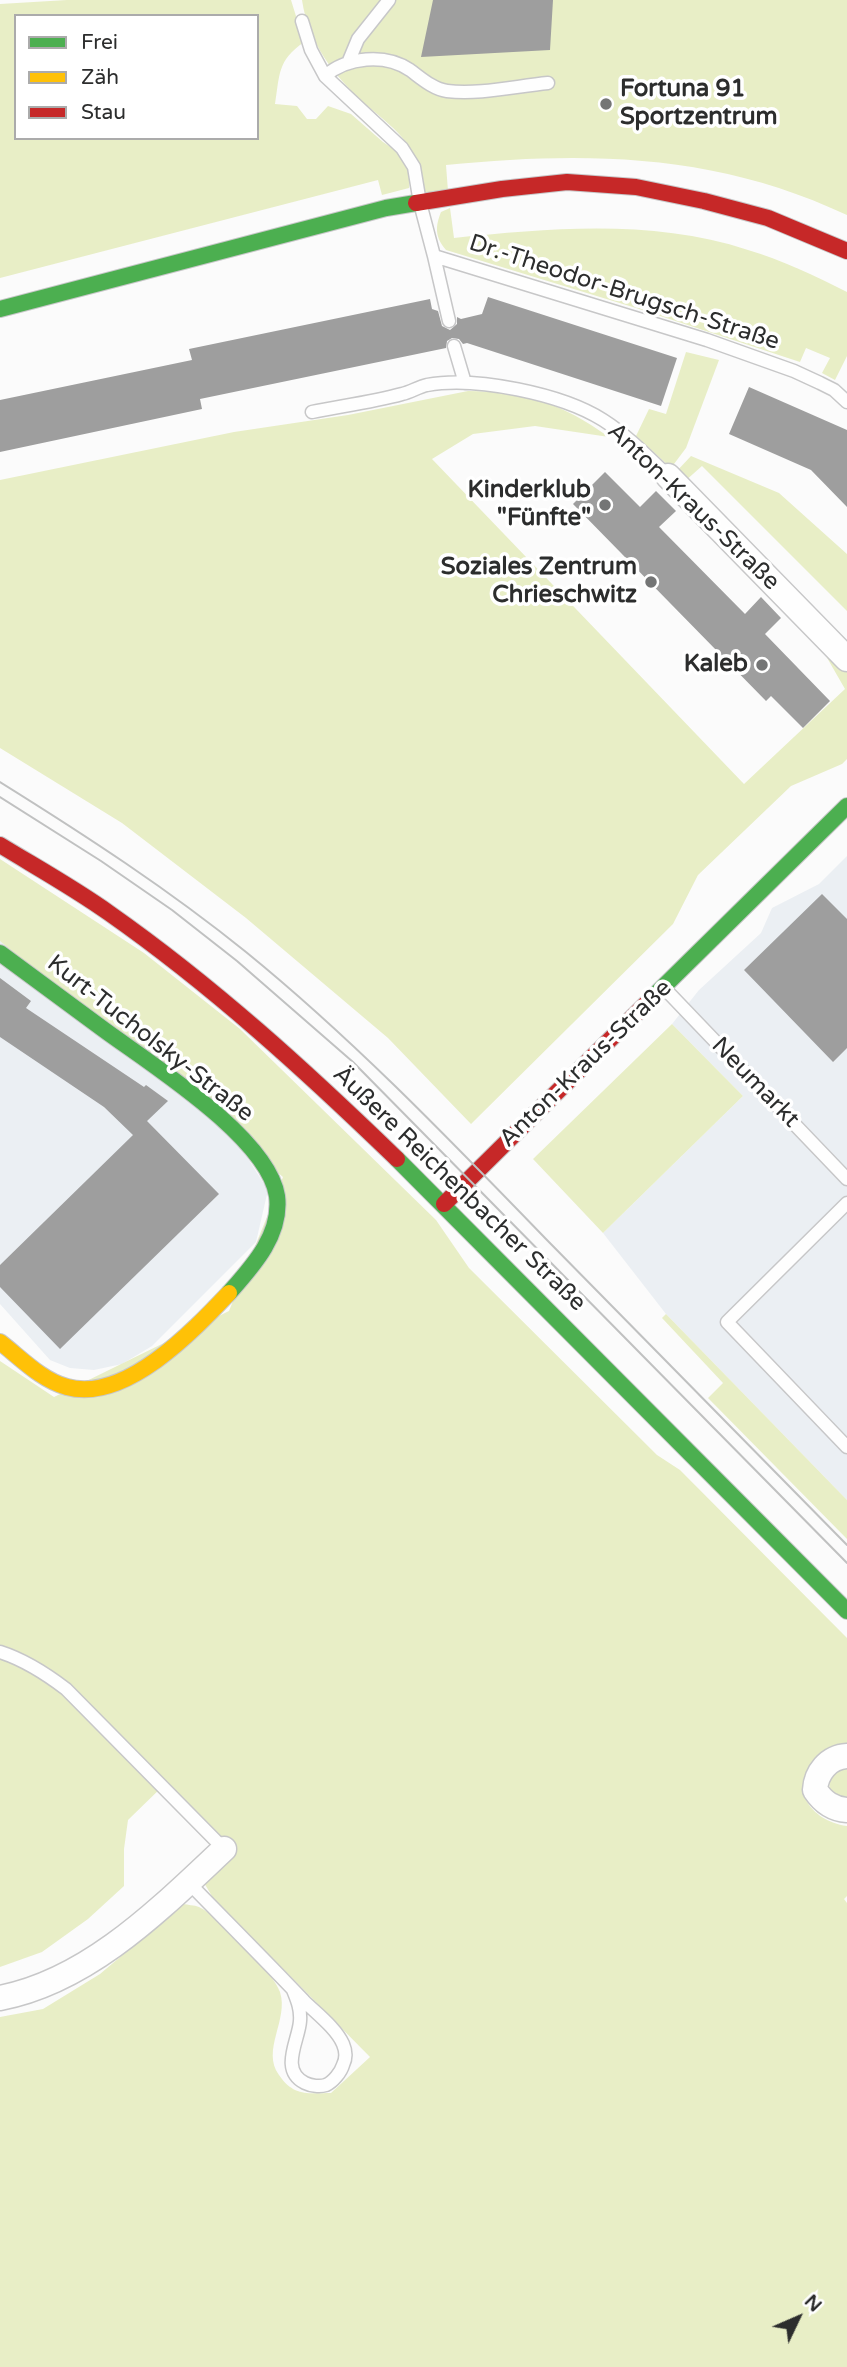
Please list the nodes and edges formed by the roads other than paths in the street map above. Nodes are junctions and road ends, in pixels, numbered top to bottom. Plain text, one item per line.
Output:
1 (389, 0) edge
2 (302, 22) dead end
3 (348, 63) junction
4 (324, 76) junction
5 (548, 83) dead end
6 (420, 203) junction
7 (847, 251) edge
8 (434, 256) junction
9 (0, 309) edge
10 (449, 321) dead end
11 (454, 346) dead end
12 (465, 383) junction
13 (847, 402) edge
14 (312, 412) dead end
15 (668, 476) joint
16 (847, 659) edge
17 (847, 806) edge
18 (0, 845) edge
19 (0, 953) edge
20 (663, 988) junction
21 (847, 1180) edge
22 (444, 1203) junction
23 (847, 1203) edge
24 (0, 1342) edge
25 (847, 1447) edge
26 (847, 1611) edge
27 (0, 1652) edge
28 (847, 1756) edge
29 (847, 1810) edge
30 (224, 1849) joint
31 (188, 1882) junction
32 (293, 1990) junction
33 (0, 1998) edge

1 - 3 lane
2 - 4 lane
3 - 4 lane
3 - 5 lane
4 - 6 lane
6 - 7 street, Dr.-Theodor-Brugsch-Straße
6 - 8 lane, Dr.-Theodor-Brugsch-Straße
6 - 9 street, Dr.-Theodor-Brugsch-Straße
8 - 10 lane
8 - 13 lane, Dr.-Theodor-Brugsch-Straße
11 - 12 lane
12 - 14 lane, Anton-Kraus-Straße
12 - 15 lane, Anton-Kraus-Straße
15 - 16 street, Anton-Kraus-Straße
17 - 20 street, Anton-Kraus-Straße
18 - 22 street, Äußere Reichenbacher Straße
19 - 24 street, Kurt-Tucholsky-Straße
20 - 21 lane, Neumarkt
20 - 22 street, Anton-Kraus-Straße
22 - 26 street, Äußere Reichenbacher Straße
23 - 25 lane
27 - 30 lane
28 - 29 street
30 - 31 street
31 - 32 lane
31 - 33 street
32 - 32 lane

